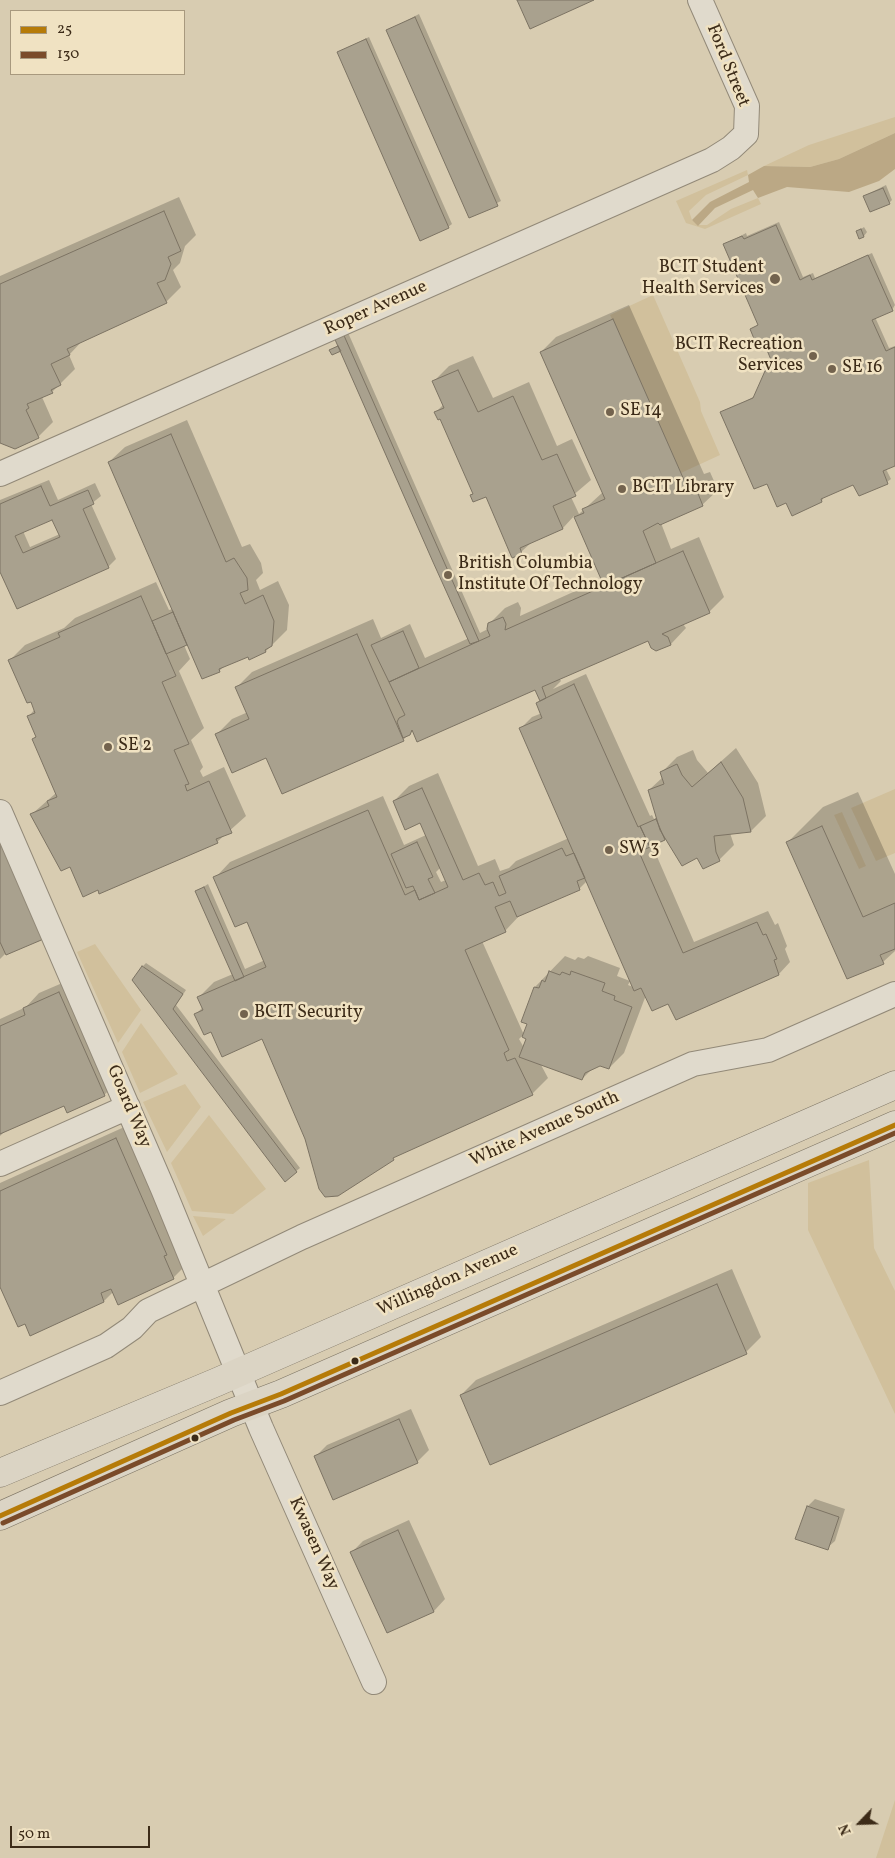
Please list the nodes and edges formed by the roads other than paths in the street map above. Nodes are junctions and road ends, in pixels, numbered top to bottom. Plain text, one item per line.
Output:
1 (700, 0) edge
2 (746, 134) joint
3 (0, 474) edge
4 (0, 812) edge
5 (895, 994) edge
6 (895, 1085) edge
7 (128, 1107) junction
8 (895, 1125) edge
9 (0, 1164) edge
10 (202, 1285) junction
11 (239, 1372) junction
12 (0, 1393) edge
13 (252, 1405) junction
14 (0, 1473) edge
15 (0, 1516) edge
16 (374, 1682) dead end

1 - 2 street, Ford Street
2 - 3 street, Roper Avenue
4 - 7 street, Goard Way
5 - 10 street, White Avenue South
6 - 11 main road, Willingdon Avenue
7 - 9 street
7 - 10 street, Goard Way
8 - 13 main road, Willingdon Avenue
10 - 11 street, Goard Way
10 - 12 street, White Avenue South
11 - 13 street, Goard Way
11 - 14 main road, Willingdon Avenue
13 - 15 main road, Willingdon Avenue
13 - 16 street, Kwasen Way

